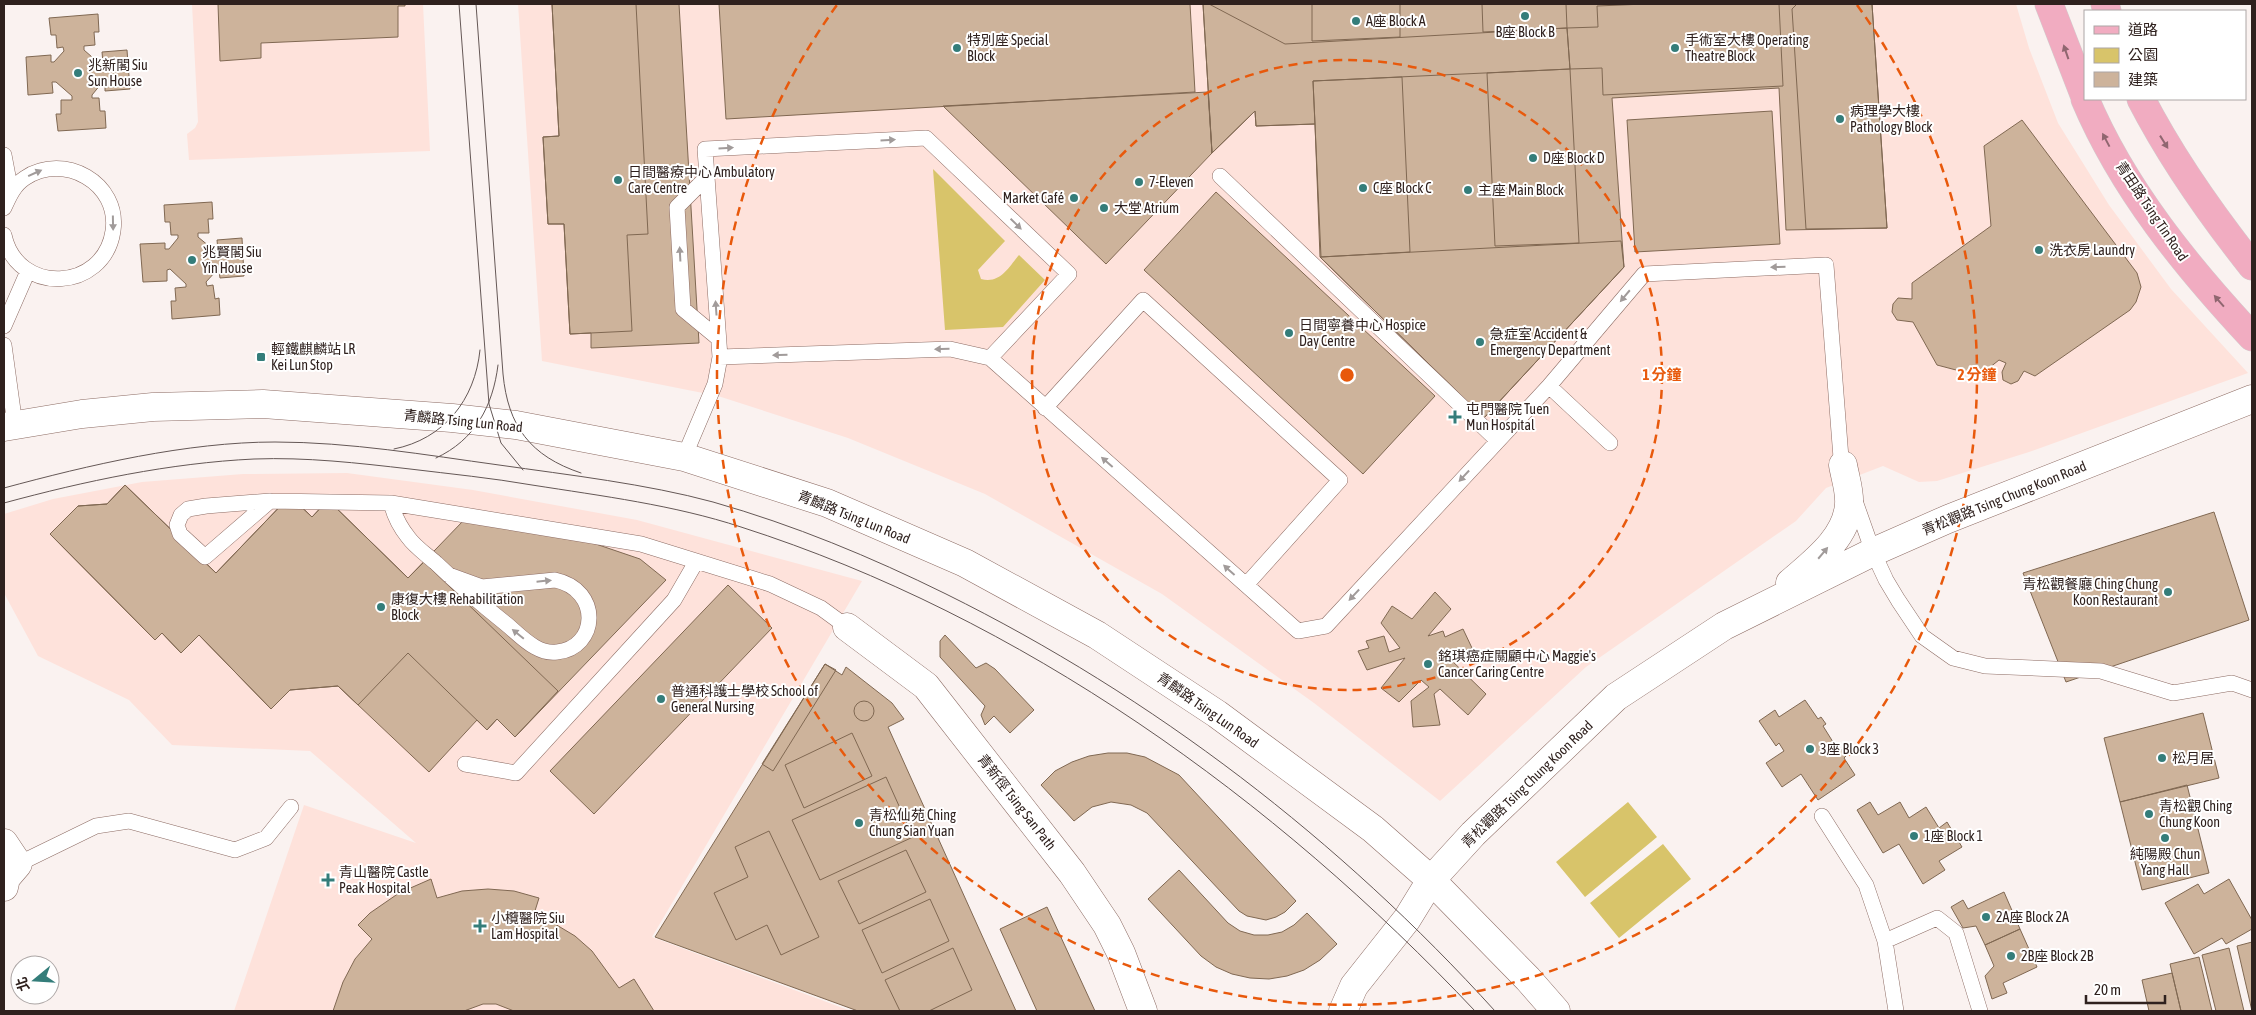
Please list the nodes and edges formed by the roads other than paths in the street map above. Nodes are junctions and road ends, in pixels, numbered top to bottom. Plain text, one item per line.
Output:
1 (2050, 4) edge
2 (2084, 95) edge
3 (2086, 100) edge
4 (2142, 100) edge
5 (4, 155) edge
6 (1220, 176) dead end
7 (707, 178) junction
8 (11, 192) junction
9 (4, 208) edge
10 (4, 236) edge
11 (2252, 266) edge
12 (28, 272) junction
13 (4, 326) edge
14 (2252, 337) edge
15 (718, 338) junction
16 (4, 345) edge
17 (720, 357) junction
18 (990, 358) junction
19 (1549, 386) junction
20 (2252, 399) edge
21 (1046, 408) junction
22 (9, 426) edge
23 (1497, 440) junction
24 (1610, 443) dead end
25 (684, 457) junction
26 (1843, 465) junction
27 (270, 501) junction
28 (391, 503) junction
29 (1873, 552) junction
30 (696, 562) junction
31 (449, 576) junction
32 (1246, 585) junction
33 (1760, 608) junction
34 (847, 627) joint
35 (2252, 690) edge
36 (465, 764) dead end
37 (291, 807) dead end
38 (1822, 816) dead end
39 (11, 853) edge
40 (1431, 880) junction
41 (4, 887) edge
42 (1885, 941) junction
43 (1974, 1010) edge
44 (1143, 1011) edge
45 (1343, 1011) edge
46 (1556, 1011) edge
47 (1896, 1011) edge

2 -> 1 main road, 青田路 Tsing Tin Road
14 -> 3 main road, 青田路 Tsing Tin Road
4 -> 11 main road
5 - 8 lane
6 - 23 lane
15 -> 7 lane
15 -> 7 lane
7 -> 18 lane
8 - 9 lane
8 -> 12 lane
10 - 12 lane
12 - 13 lane
15 - 17 lane
16 - 22 lane
18 -> 17 lane
17 - 25 lane
18 - 21 lane
19 - 23 lane
19 - 24 lane
26 -> 19 lane
20 - 29 street, 青松觀路 Tsing Chung Koon Road
32 -> 21 lane
21 - 32 lane
22 - 25 street, 青麟路 Tsing Lun Road
23 -> 32 lane
25 - 40 street, 青麟路 Tsing Lun Road
26 - 29 lane
33 -> 26 street, 青松觀路 Tsing Chung Koon Road
27 - 27 lane
27 - 28 lane
28 - 30 lane
28 - 31 lane
29 - 33 street, 青松觀路 Tsing Chung Koon Road
29 - 35 lane
30 - 34 lane
30 - 36 lane
31 -> 31 lane
33 - 40 street, 青松觀路 Tsing Chung Koon Road
34 - 44 street, 青新徑 Tsing San Path
37 - 39 lane
38 - 42 lane
39 - 41 street
40 - 45 street, 青松觀路 Tsing Chung Koon Road
40 - 46 street, 青麟路 Tsing Lun Road
42 - 43 lane
42 - 47 lane

